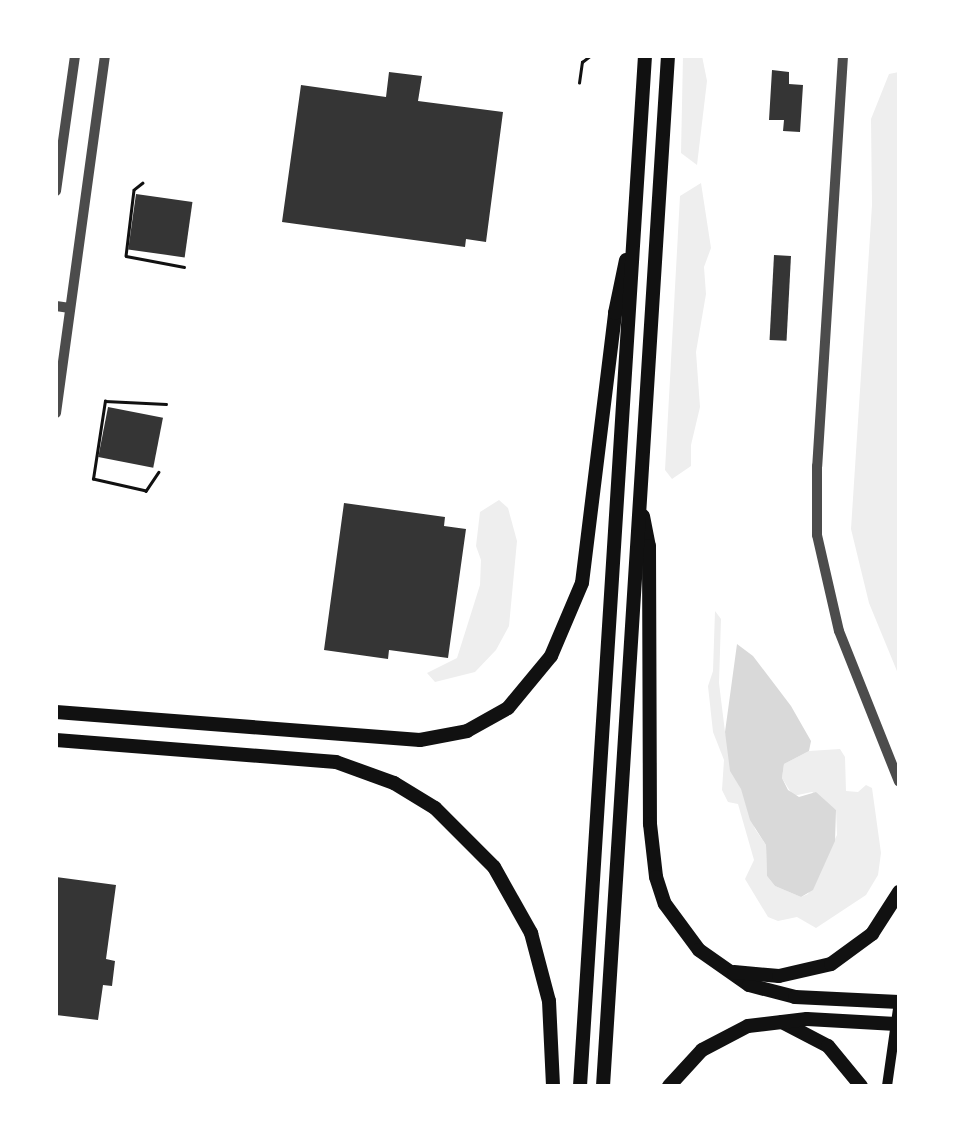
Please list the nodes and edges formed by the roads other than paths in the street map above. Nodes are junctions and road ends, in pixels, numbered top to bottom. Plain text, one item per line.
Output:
1 (75, 56) edge
2 (105, 56) edge
3 (843, 56) edge
4 (645, 62) edge
5 (667, 63) edge
6 (56, 191) edge
7 (633, 242) junction
8 (56, 306) edge
9 (70, 308) junction
10 (61, 336) edge
11 (56, 413) edge
12 (640, 505) junction
13 (56, 712) edge
14 (56, 740) edge
15 (899, 782) edge
16 (899, 892) edge
17 (722, 969) junction
18 (899, 1002) edge
19 (777, 1021) junction
20 (896, 1024) junction
21 (553, 1086) edge
22 (580, 1086) edge
23 (603, 1086) edge
24 (669, 1086) edge
25 (861, 1086) edge
26 (887, 1086) edge

1 - 6 street
2 - 9 street
3 - 15 street
4 - 7 highway
5 - 12 highway
7 - 13 highway
7 - 22 highway
8 - 9 street
9 - 10 street
10 - 11 street
12 - 17 highway
12 - 23 highway
14 - 21 highway
16 - 17 highway
17 - 18 highway
18 - 20 main road
19 - 20 highway
19 - 24 highway
19 - 25 highway
20 - 26 main road

